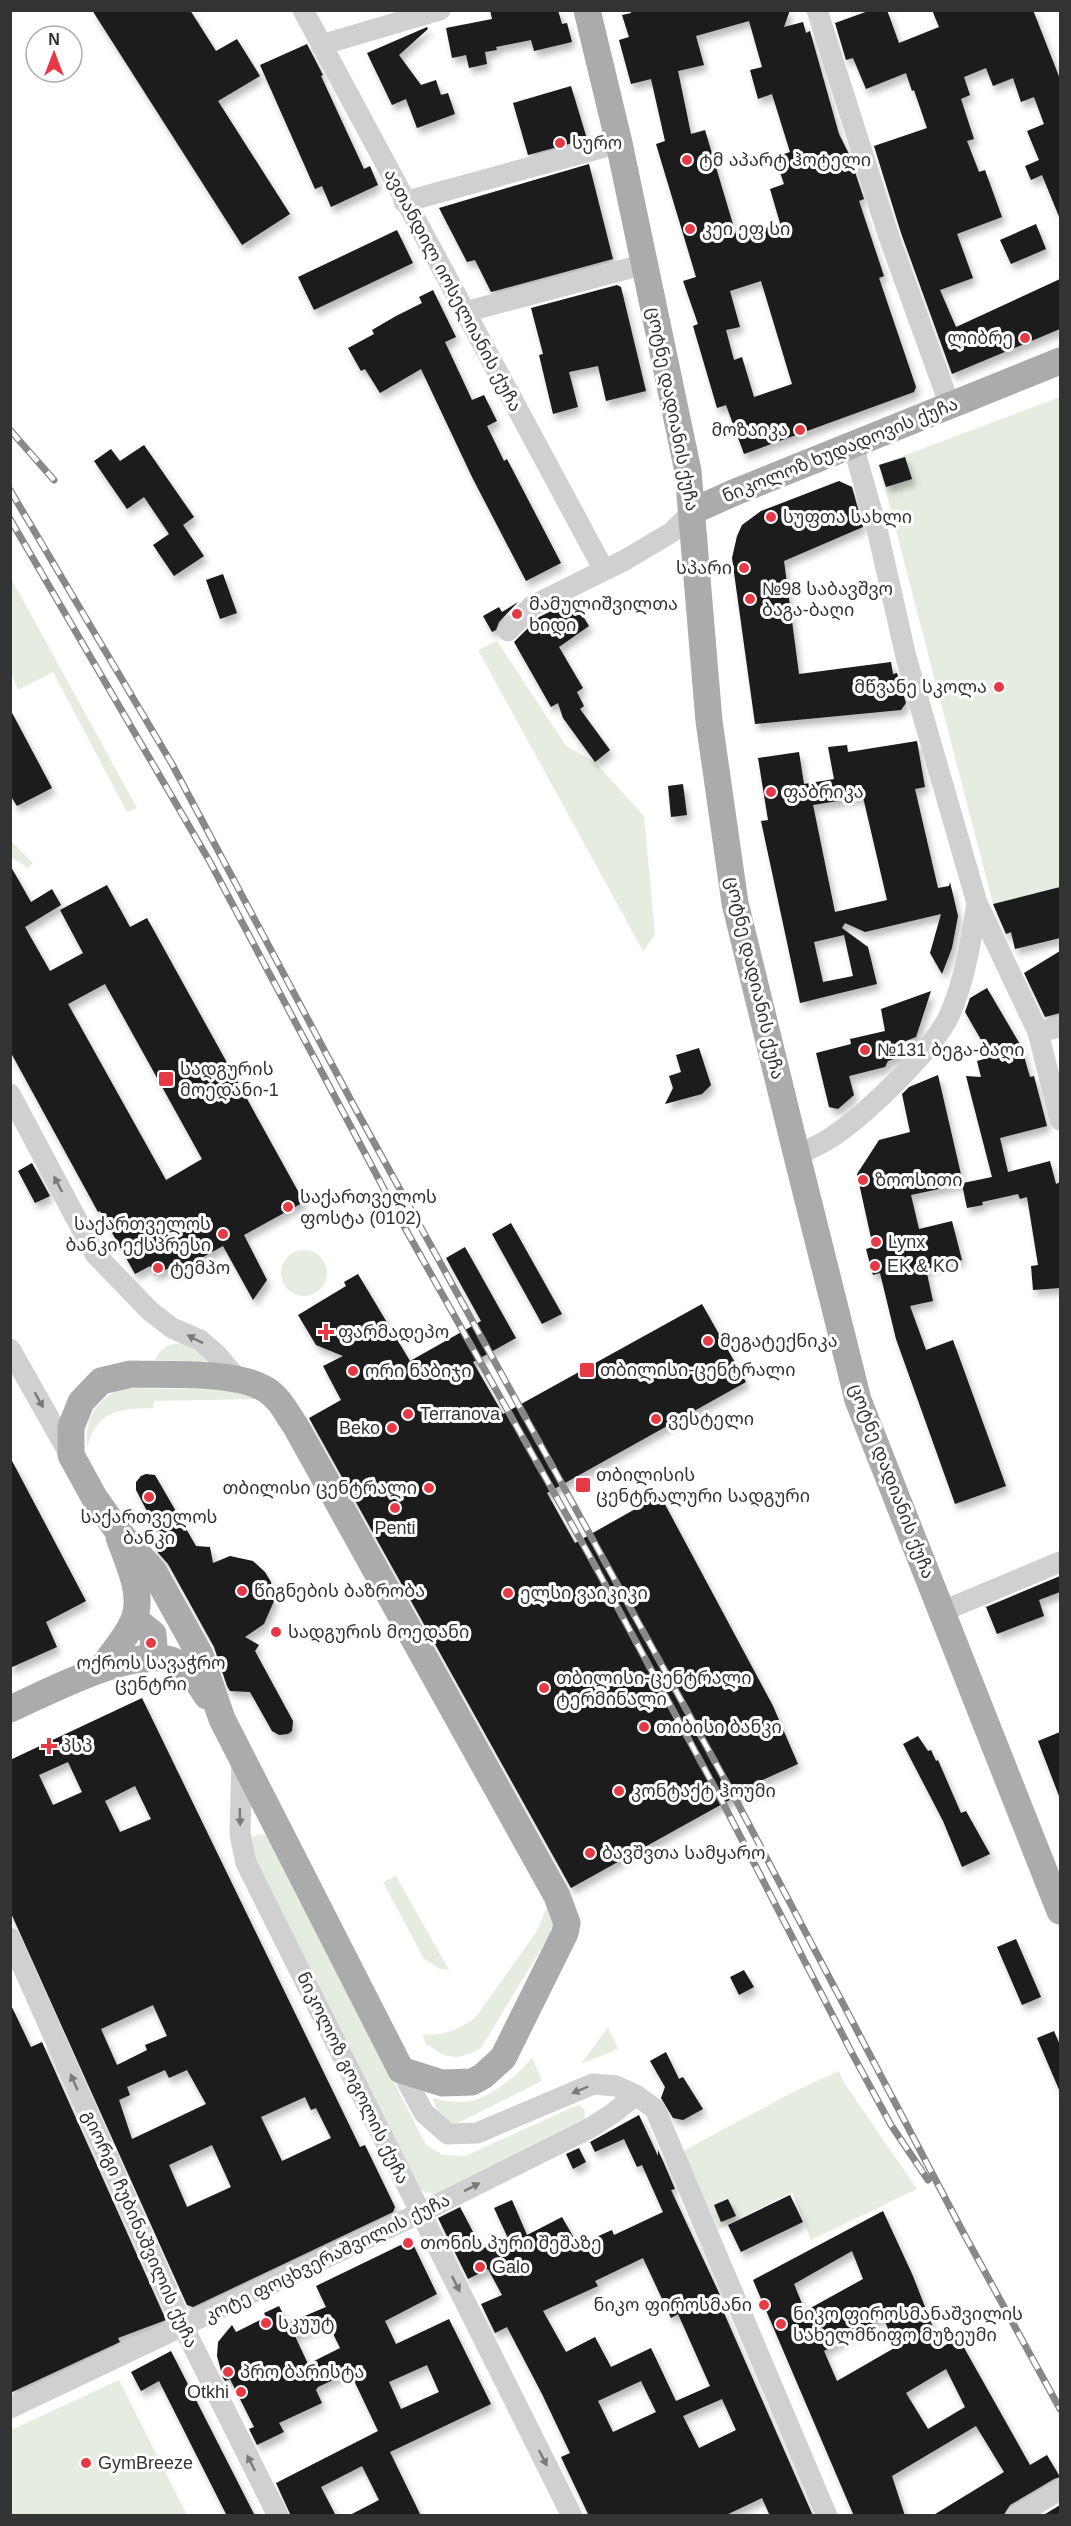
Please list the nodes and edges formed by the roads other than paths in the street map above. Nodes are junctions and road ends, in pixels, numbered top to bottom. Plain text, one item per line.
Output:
1 (303, 10) edge
2 (440, 10) edge
3 (587, 10) edge
4 (817, 10) edge
5 (321, 45) junction
6 (620, 143) junction
7 (404, 202) junction
8 (645, 264) junction
9 (465, 312) junction
10 (1060, 361) edge
11 (950, 406) junction
12 (853, 445) junction
13 (693, 511) junction
14 (604, 570) junction
15 (508, 631) dead end
16 (977, 903) junction
17 (1060, 1027) edge
18 (1038, 1032) junction
19 (10, 1094) edge
20 (1060, 1120) edge
21 (797, 1156) junction
22 (10, 1349) edge
23 (237, 1378) junction
24 (70, 1455) junction
25 (117, 1530) junction
26 (1060, 1562) edge
27 (943, 1611) junction
28 (132, 1624) junction
29 (147, 1659) junction
30 (102, 1668) junction
31 (10, 1709) edge
32 (222, 1719) junction
33 (242, 1758) junction
34 (1060, 1911) edge
35 (10, 1938) edge
36 (401, 2070) junction
37 (636, 2095) junction
38 (420, 2213) junction
39 (183, 2327) junction
40 (10, 2408) edge
41 (1060, 2490) edge
42 (278, 2516) edge
43 (572, 2516) edge
44 (828, 2516) edge
45 (1016, 2516) edge

1 - 5 street, ავთანდილ იოსელიანის ქუჩა
2 - 5 street
3 - 6 main road, ცოტნე დადიანის ქუჩა
4 - 11 street
5 - 7 street, ავთანდილ იოსელიანის ქუჩა
6 - 7 street
6 - 8 main road, ცოტნე დადიანის ქუჩა
7 - 9 street, ავთანდილ იოსელიანის ქუჩა
8 - 9 street
8 - 13 main road, ცოტნე დადიანის ქუჩა
9 - 14 street, ავთანდილ იოსელიანის ქუჩა
10 - 11 main road, ნიკოლოზ ხუდადოვის ქუჩა
11 - 12 main road, ნიკოლოზ ხუდადოვის ქუჩა
12 - 13 main road, ნიკოლოზ ხუდადოვის ქუჩა
12 - 16 street
13 - 14 street, ნიკოლოზ ხუდადოვის ქუჩა
13 - 21 main road, ცოტნე დადიანის ქუჩა
14 - 15 street, ნიკოლოზ ხუდადოვის ქუჩა
16 - 18 street
16 - 21 street
17 - 18 street
18 - 20 street
23 -> 19 street
21 - 27 main road, ცოტნე დადიანის ქუჩა
22 -> 24 street
23 - 24 main road
23 - 36 main road
24 - 25 main road
25 - 28 main road
25 - 32 main road
26 - 27 street
27 - 34 main road, ცოტნე დადიანის ქუჩა
28 - 29 main road
28 - 30 main road
29 - 30 main road
29 - 32 main road
30 - 31 main road
32 - 33 main road
33 - 36 main road
33 -> 38 street, ნიკოლოზ გოგოლის ქუჩა
39 -> 35 street, გიორგი ჩუბინაშვილის ქუჩა
37 -> 36 street
38 -> 37 street, კოტე ფოცხვერაშვილის ქუჩა
37 - 44 street
38 - 39 street, კოტე ფოცხვერაშვილის ქუჩა
38 -> 43 street, ნიკოლოზ გოგოლის ქუჩა
39 - 40 street, კოტე ფოცხვერაშვილის ქუჩა
42 -> 39 street, გიორგი ჩუბინაშვილის ქუჩა
41 - 45 street

